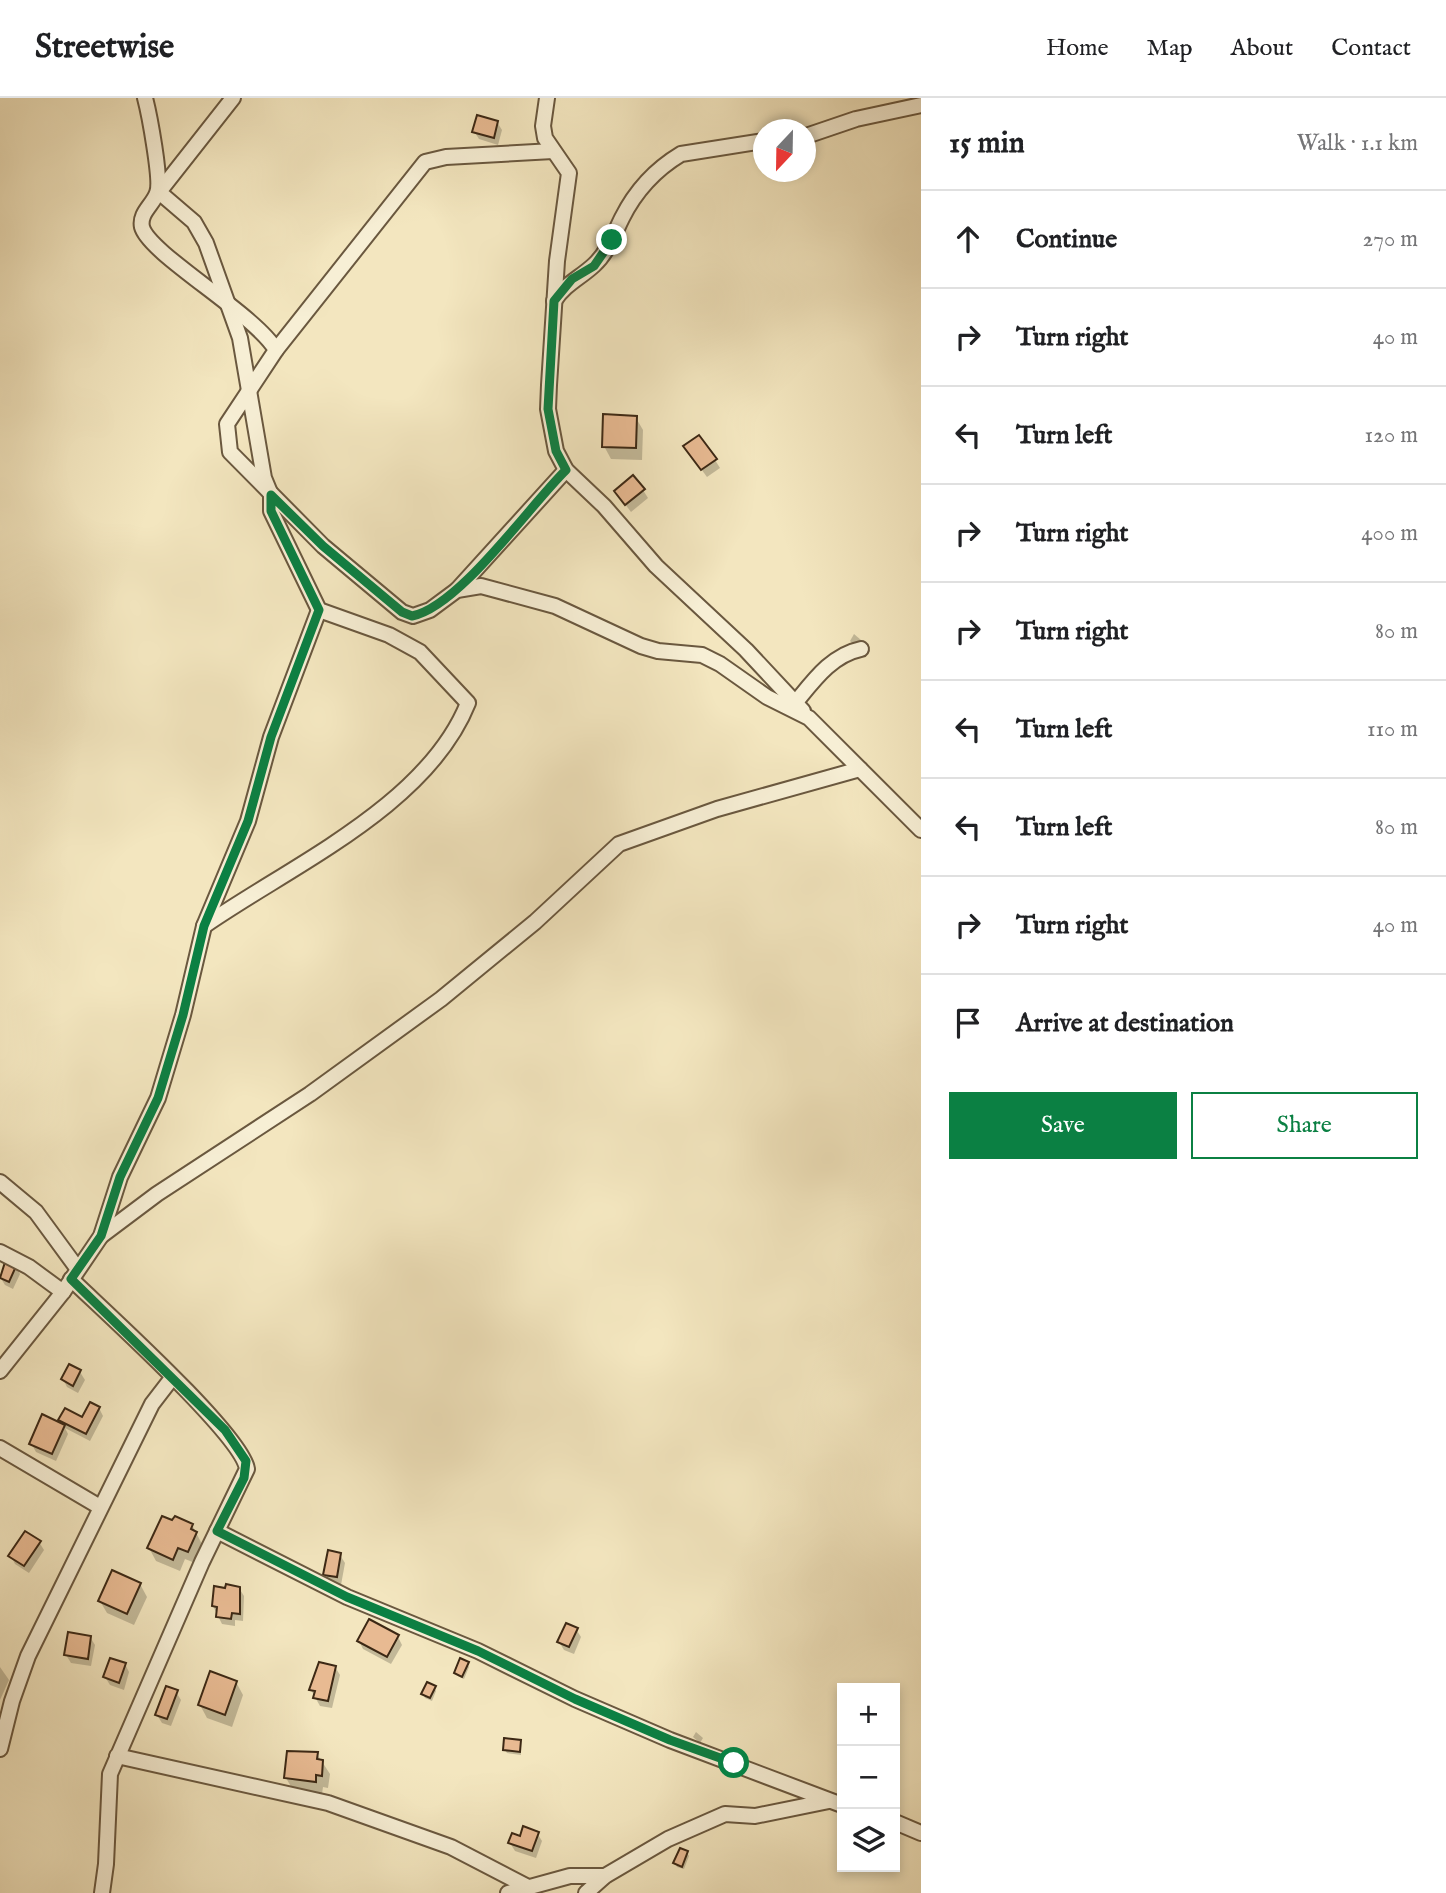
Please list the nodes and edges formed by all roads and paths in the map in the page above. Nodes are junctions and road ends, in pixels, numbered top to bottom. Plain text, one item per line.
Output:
1 (145, 98) edge
2 (233, 98) edge
3 (547, 98) edge
4 (921, 105) edge
5 (816, 133) edge
6 (753, 143) edge
7 (553, 151) junction
8 (159, 192) junction
9 (554, 301) junction
10 (228, 303) junction
11 (276, 350) junction
12 (251, 391) junction
13 (566, 470) junction
14 (271, 495) junction
15 (457, 590) junction
16 (319, 610) junction
17 (861, 649) dead end
18 (796, 702) junction
19 (809, 718) junction
20 (860, 769) junction
21 (921, 830) edge
22 (204, 926) junction
23 (0, 1182) edge
24 (101, 1236) junction
25 (0, 1252) edge
26 (70, 1280) junction
27 (0, 1371) edge
28 (172, 1378) junction
29 (0, 1448) edge
30 (100, 1507) junction
31 (217, 1531) junction
32 (0, 1749) edge
33 (117, 1756) junction
34 (836, 1803) edge
35 (900, 1824) edge
36 (921, 1833) edge
37 (605, 1876) junction
38 (526, 1886) junction
39 (102, 1893) edge
40 (508, 1893) edge
41 (586, 1893) edge

1 - 8 street
2 - 8 street
3 - 7 street
4 - 5 street
6 - 9 street
7 - 9 street
7 - 11 street
8 - 10 street
8 - 10 street
9 - 13 street
10 - 11 street
10 - 12 street
11 - 12 street
12 - 14 street
12 - 14 street
13 - 15 street
13 - 18 street
14 - 15 street
14 - 16 street
15 - 19 street
16 - 22 street
16 - 22 street
17 - 18 street
18 - 19 street
19 - 20 street
20 - 21 street
20 - 24 street
22 - 24 street
23 - 26 street
24 - 26 street
25 - 26 street
26 - 27 street
26 - 28 street
28 - 30 street
28 - 31 street
29 - 30 street
30 - 32 street
31 - 33 street
31 - 34 street
33 - 38 street
33 - 39 street
34 - 37 street
35 - 36 street
37 - 38 street
37 - 41 street
38 - 40 street

